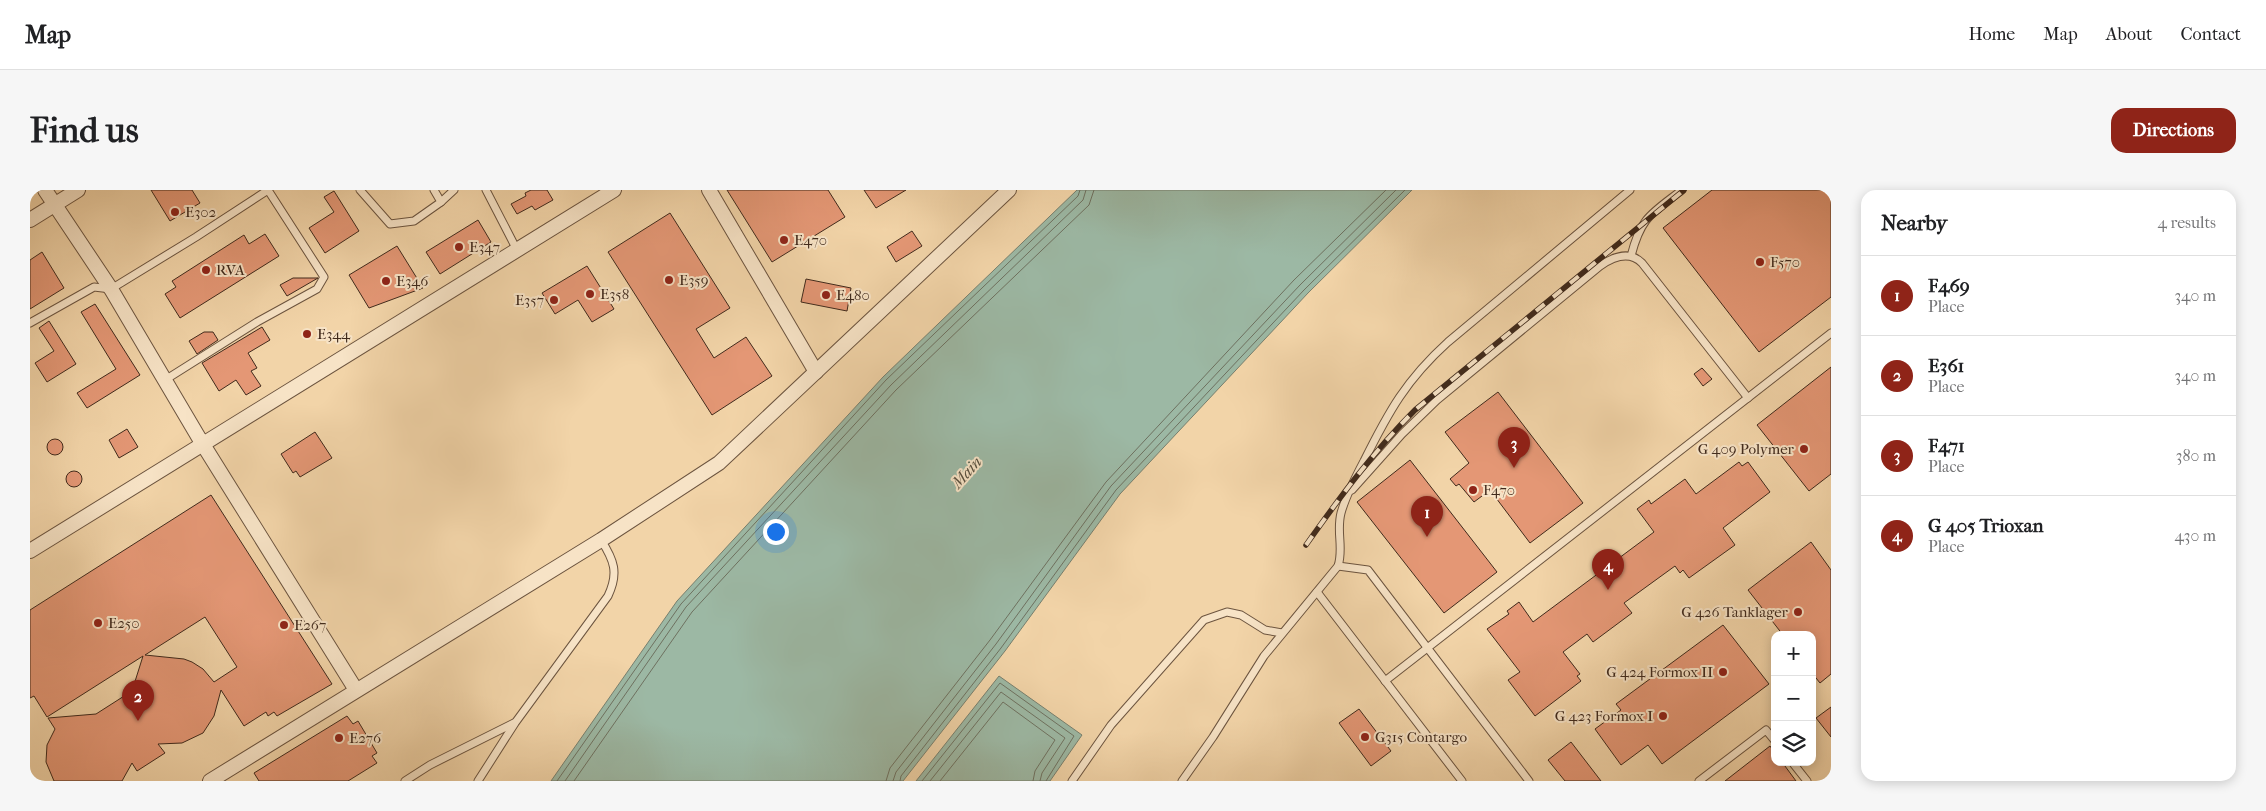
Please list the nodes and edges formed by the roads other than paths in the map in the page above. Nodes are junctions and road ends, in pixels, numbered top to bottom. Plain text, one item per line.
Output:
1 (45, 190) edge
2 (78, 190) edge
3 (360, 190) edge
4 (434, 190) edge
5 (454, 190) edge
6 (486, 190) edge
7 (614, 190) edge
8 (709, 190) edge
9 (1009, 190) edge
10 (1630, 190) edge
11 (1682, 190) edge
12 (441, 202) junction
13 (54, 205) junction
14 (30, 220) edge
15 (517, 250) junction
16 (1631, 256) junction
17 (111, 290) junction
18 (30, 323) edge
19 (1831, 333) edge
20 (816, 372) junction
21 (165, 380) junction
22 (1748, 398) junction
23 (203, 443) junction
24 (1346, 498) junction
25 (601, 540) junction
26 (30, 550) edge
27 (1338, 566) junction
28 (1317, 592) junction
29 (1282, 632) junction
30 (1426, 648) junction
31 (1384, 681) junction
32 (356, 690) junction
33 (515, 723) junction
34 (1771, 736) edge
35 (1795, 766) edge
36 (210, 781) edge
37 (405, 781) edge
38 (478, 781) edge
39 (1072, 781) edge
40 (1182, 781) edge
41 (1462, 781) edge
42 (1529, 781) edge
43 (1699, 781) edge
44 (1808, 781) edge

1 - 13 street
2 - 13 street
3 - 12 lane
4 - 12 lane
5 - 12 lane
6 - 15 lane
7 - 15 street
8 - 20 street
9 - 20 street
10 - 24 lane
11 - 16 lane
13 - 14 street
13 - 17 street
15 - 23 street
16 - 22 lane
16 - 24 lane
17 - 18 lane
17 - 21 street
17 - 21 lane
19 - 22 lane
20 - 25 street
21 - 23 street
22 - 30 lane
23 - 26 street
23 - 32 street
24 - 27 lane
25 - 32 street
25 - 33 lane
27 - 28 lane
27 - 30 lane
28 - 29 lane
28 - 31 lane
29 - 39 lane
29 - 40 lane
30 - 31 lane
30 - 42 lane
31 - 41 lane
32 - 36 street
33 - 37 lane
33 - 38 lane
34 - 43 lane
35 - 44 lane

